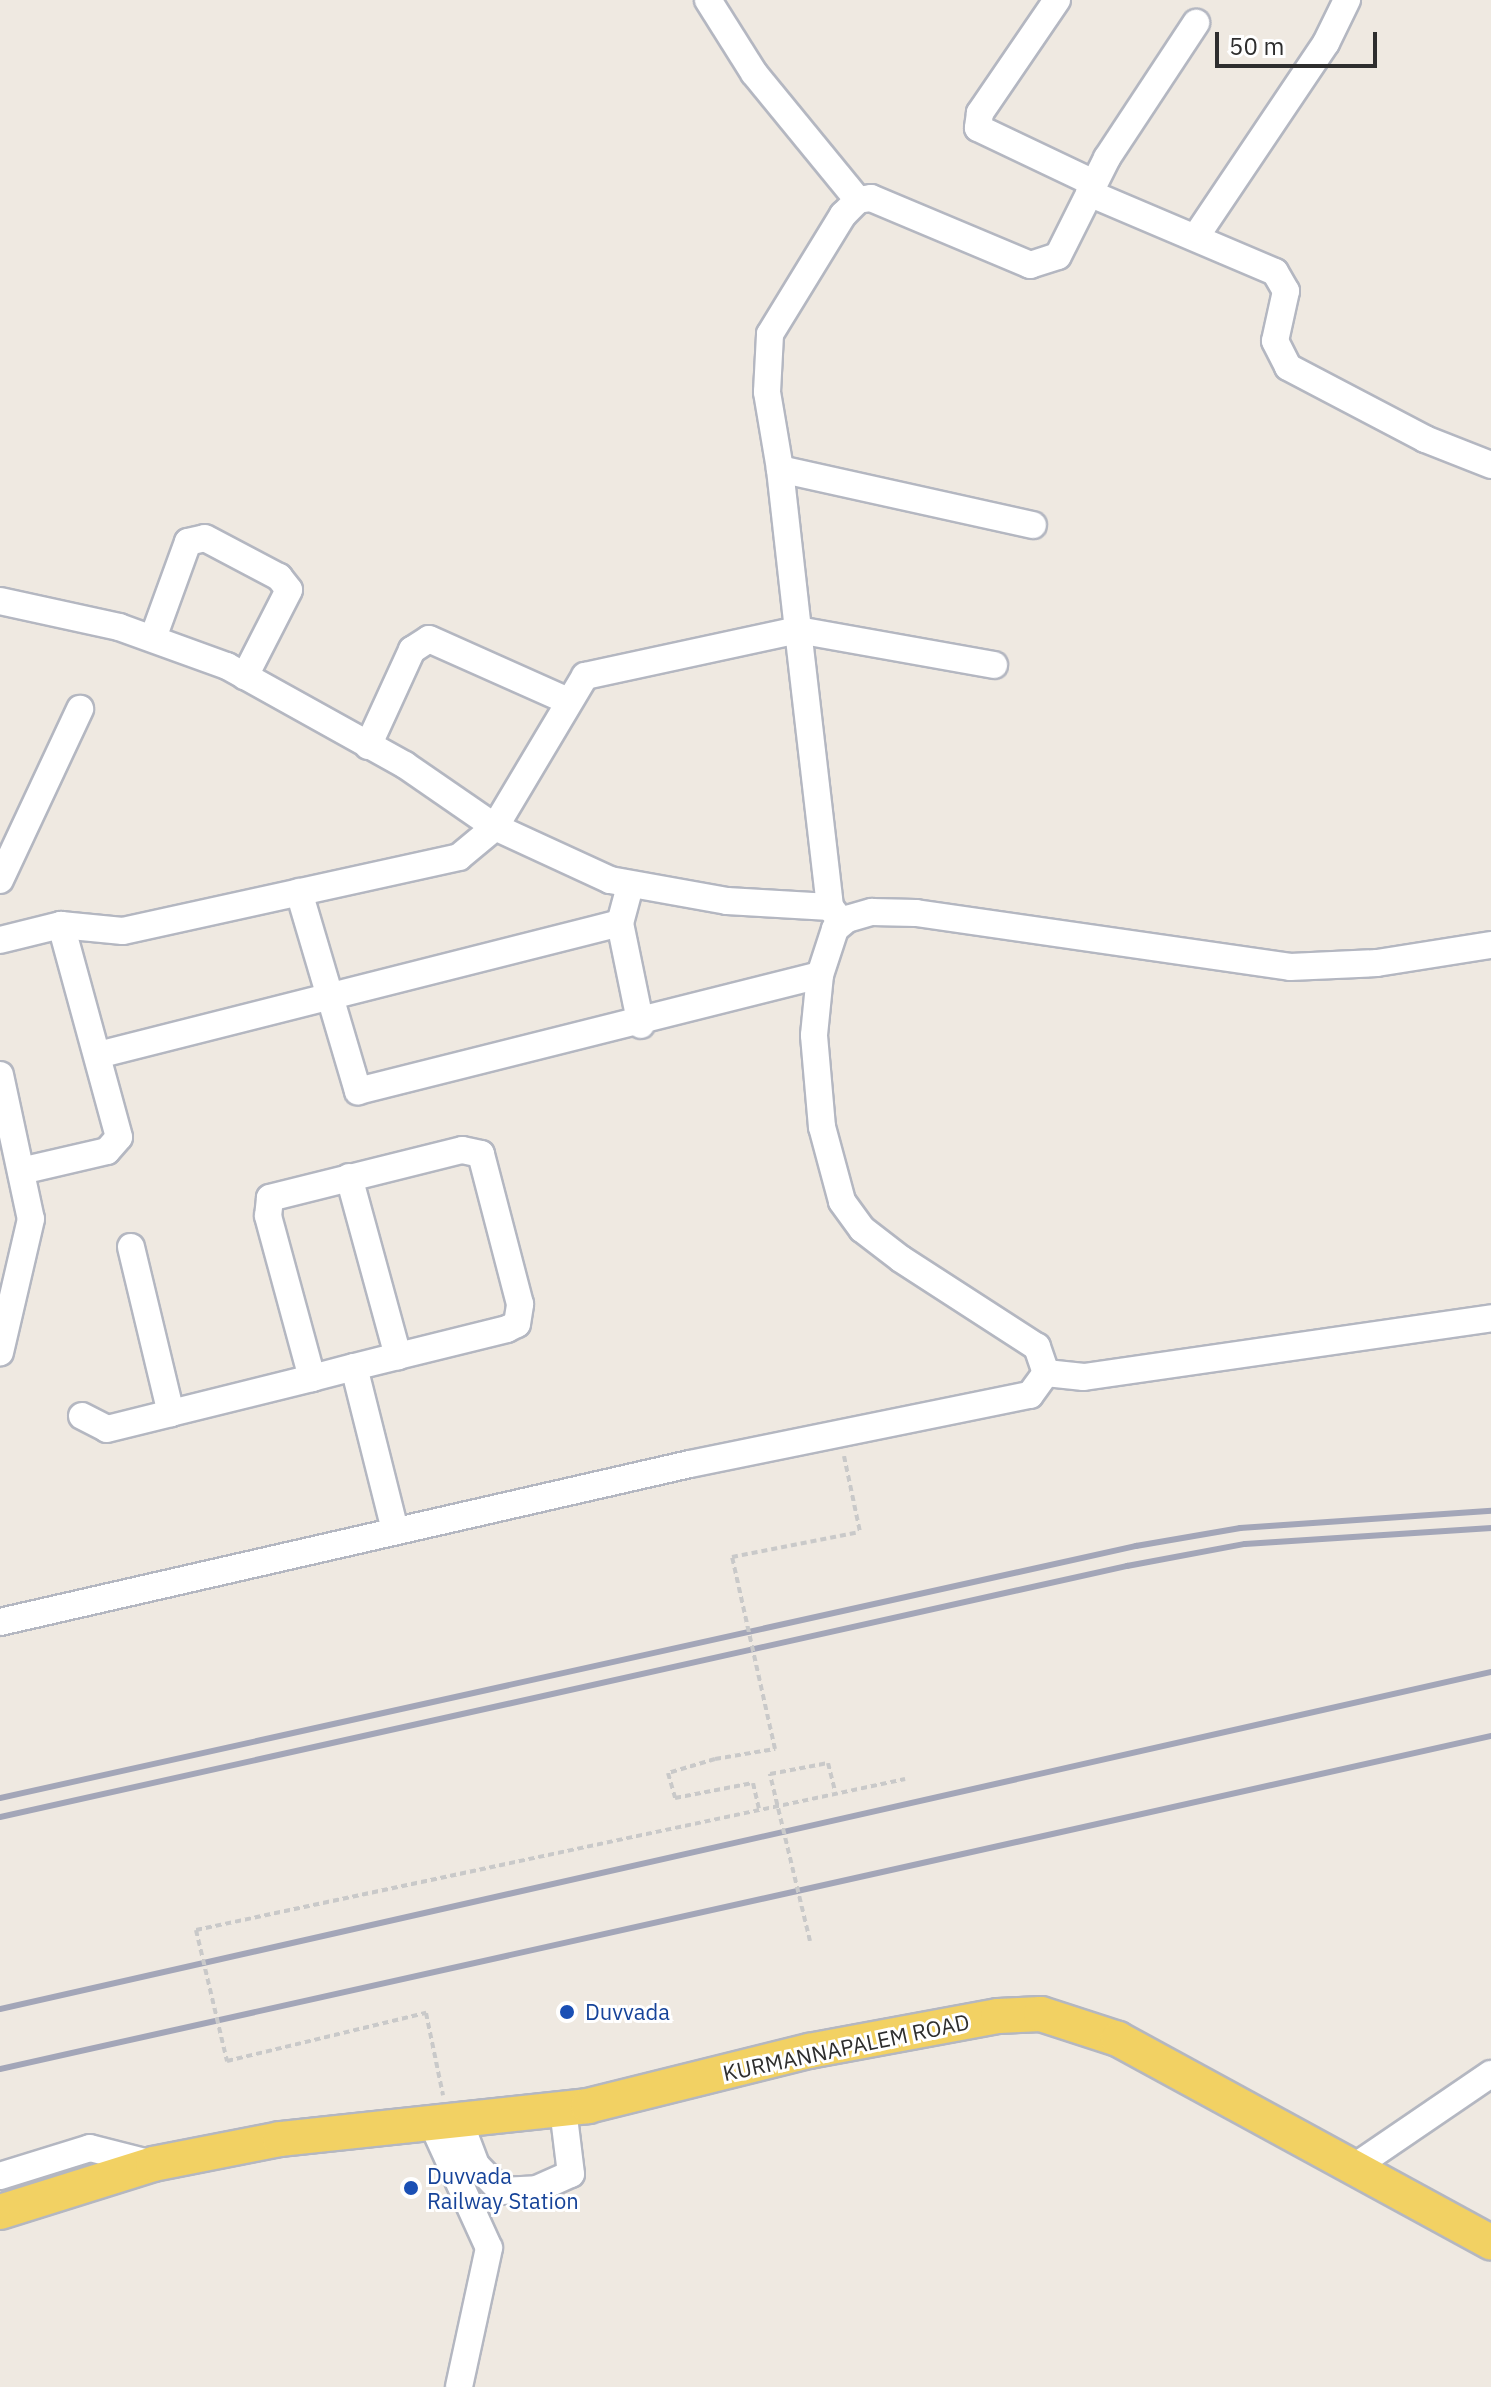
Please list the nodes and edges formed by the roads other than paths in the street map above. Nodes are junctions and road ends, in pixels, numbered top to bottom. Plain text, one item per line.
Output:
1 (708, 0) edge
2 (1057, 0) edge
3 (1347, 0) edge
4 (1196, 23) dead end
5 (1091, 188) junction
6 (858, 200) junction
7 (1197, 235) junction
8 (1491, 465) edge
9 (780, 469) junction
10 (1033, 525) dead end
11 (0, 601) edge
12 (798, 630) junction
13 (153, 638) junction
14 (994, 665) dead end
15 (245, 676) junction
16 (566, 700) junction
17 (80, 709) dead end
18 (368, 746) junction
19 (495, 827) junction
20 (0, 880) edge
21 (630, 886) junction
22 (299, 892) junction
23 (836, 915) junction
24 (620, 923) junction
25 (61, 925) junction
26 (0, 940) edge
27 (1491, 945) edge
28 (820, 975) junction
29 (330, 995) junction
30 (641, 1025) junction
31 (98, 1055) junction
32 (0, 1075) edge
33 (21, 1171) junction
34 (349, 1177) junction
35 (131, 1247) dead end
36 (8, 1302) edge
37 (1491, 1318) edge
38 (0, 1352) edge
39 (398, 1356) junction
40 (354, 1367) junction
41 (1046, 1373) junction
42 (312, 1378) junction
43 (171, 1413) junction
44 (82, 1416) dead end
45 (395, 1530) junction
46 (0, 1622) edge
47 (1491, 2074) edge
48 (563, 2109) junction
49 (446, 2121) junction
50 (153, 2164) junction
51 (1353, 2168) junction
52 (0, 2176) edge
53 (0, 2212) edge
54 (1491, 2242) edge
55 (459, 2387) edge

1 - 6 street
2 - 5 street
3 - 7 street
4 - 5 street
5 - 6 street
5 - 7 street
6 - 9 street
7 - 8 street
9 - 10 street
9 - 12 street
11 - 13 street
12 - 14 street
12 - 16 street
12 - 23 street
13 - 15 street
13 - 15 street
15 - 18 street
16 - 18 street
16 - 19 street
17 - 20 street
18 - 19 street
19 - 21 street
19 - 22 street
21 - 23 street
21 - 24 street
22 - 25 street
22 - 29 street
23 - 27 street
23 - 28 street
24 - 29 street
24 - 30 street
25 - 26 street
25 - 31 street
28 - 30 street
28 - 41 street
29 - 30 street
29 - 31 street
31 - 33 street
32 - 33 street
33 - 36 street
34 - 39 street
34 - 39 street
34 - 42 street
35 - 43 street
36 - 38 street
37 - 41 street
39 - 40 street
40 - 42 street
40 - 45 street
41 - 45 street
42 - 43 street
43 - 44 street
45 - 46 street
47 - 51 street
48 - 49 main road, KURMANNAPALEM ROAD
48 - 49 street
48 - 51 main road, KURMANNAPALEM ROAD
49 - 50 main road, KURMANNAPALEM ROAD
49 - 55 street
50 - 52 street
50 - 53 main road, KURMANNAPALEM ROAD
51 - 54 main road, KURMANNAPALEM ROAD

